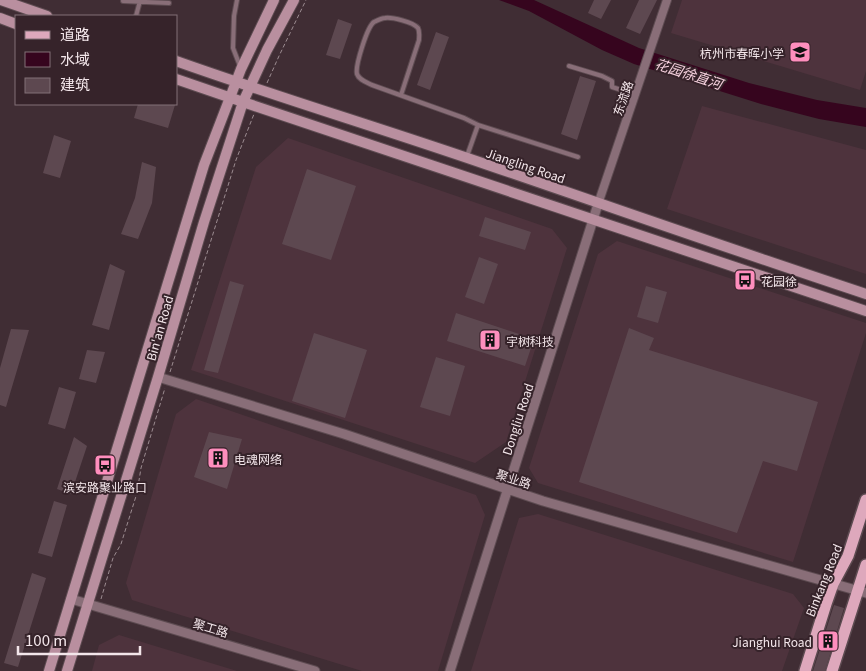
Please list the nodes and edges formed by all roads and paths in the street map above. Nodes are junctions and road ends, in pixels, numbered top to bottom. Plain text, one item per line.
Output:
1 (1, 0) edge
2 (237, 0) edge
3 (274, 0) edge
4 (294, 0) edge
5 (306, 0) edge
6 (666, 0) edge
7 (123, 1) edge
8 (140, 1) junction
9 (169, 2) dead end
10 (44, 15) edge
11 (136, 15) edge
12 (0, 18) edge
13 (15, 24) edge
14 (178, 62) edge
15 (569, 66) dead end
16 (241, 69) junction
17 (178, 80) edge
18 (236, 82) junction
19 (249, 87) junction
20 (264, 92) junction
21 (635, 94) junction
22 (401, 95) junction
23 (229, 97) junction
24 (243, 102) junction
25 (258, 107) junction
26 (478, 125) junction
27 (578, 157) dead end
28 (467, 158) junction
29 (598, 204) junction
30 (594, 220) junction
31 (866, 294) edge
32 (866, 311) edge
33 (163, 378) junction
34 (508, 489) junction
35 (866, 500) edge
36 (866, 565) edge
37 (833, 584) junction
38 (862, 592) edge
39 (71, 599) junction
40 (93, 605) junction
41 (49, 671) edge
42 (67, 671) edge
43 (315, 671) edge
44 (450, 671) edge
45 (805, 671) edge
46 (832, 671) edge

1 - 10 main road
2 - 16 lane
3 - 16 main road, Bin'an Road
4 - 19 main road, Bin'an Road
5 - 20 path
6 - 21 street, 东流路
7 - 8 lane
8 - 9 lane
8 - 11 lane
12 - 13 main road
14 - 18 main road, Jiangling Road
15 - 21 lane
16 - 18 main road, Bin'an Road
17 - 23 main road
18 - 19 main road, Jiangling Road
18 - 23 main road, Bin'an Road
19 - 20 main road, Jiangling Road
19 - 24 main road, Bin'an Road
20 - 28 main road, Jiangling Road
21 - 29 street, 东流路
22 - 22 lane
22 - 26 lane
23 - 24 main road
23 - 39 main road, Bin'an Road
24 - 25 main road
24 - 33 main road, Bin'an Road
25 - 30 main road
25 - 33 path
26 - 27 lane
26 - 28 lane
28 - 29 main road, Jiangling Road
29 - 30 street, Dongliu Road
29 - 31 main road, Jiangling Road
30 - 32 main road
30 - 34 street, Dongliu Road
33 - 34 street, 聚业路
33 - 40 main road, Bin'an Road
33 - 40 path
34 - 37 street, 聚业路
34 - 44 street, Dongliu Road
35 - 37 main road, Binkang Road
36 - 38 main road
37 - 38 street, 聚业路
37 - 45 main road, Binkang Road
38 - 46 main road
39 - 40 street, 聚工路
39 - 41 main road, Bin'an Road
40 - 42 main road, Bin'an Road
40 - 43 street, 聚工路

